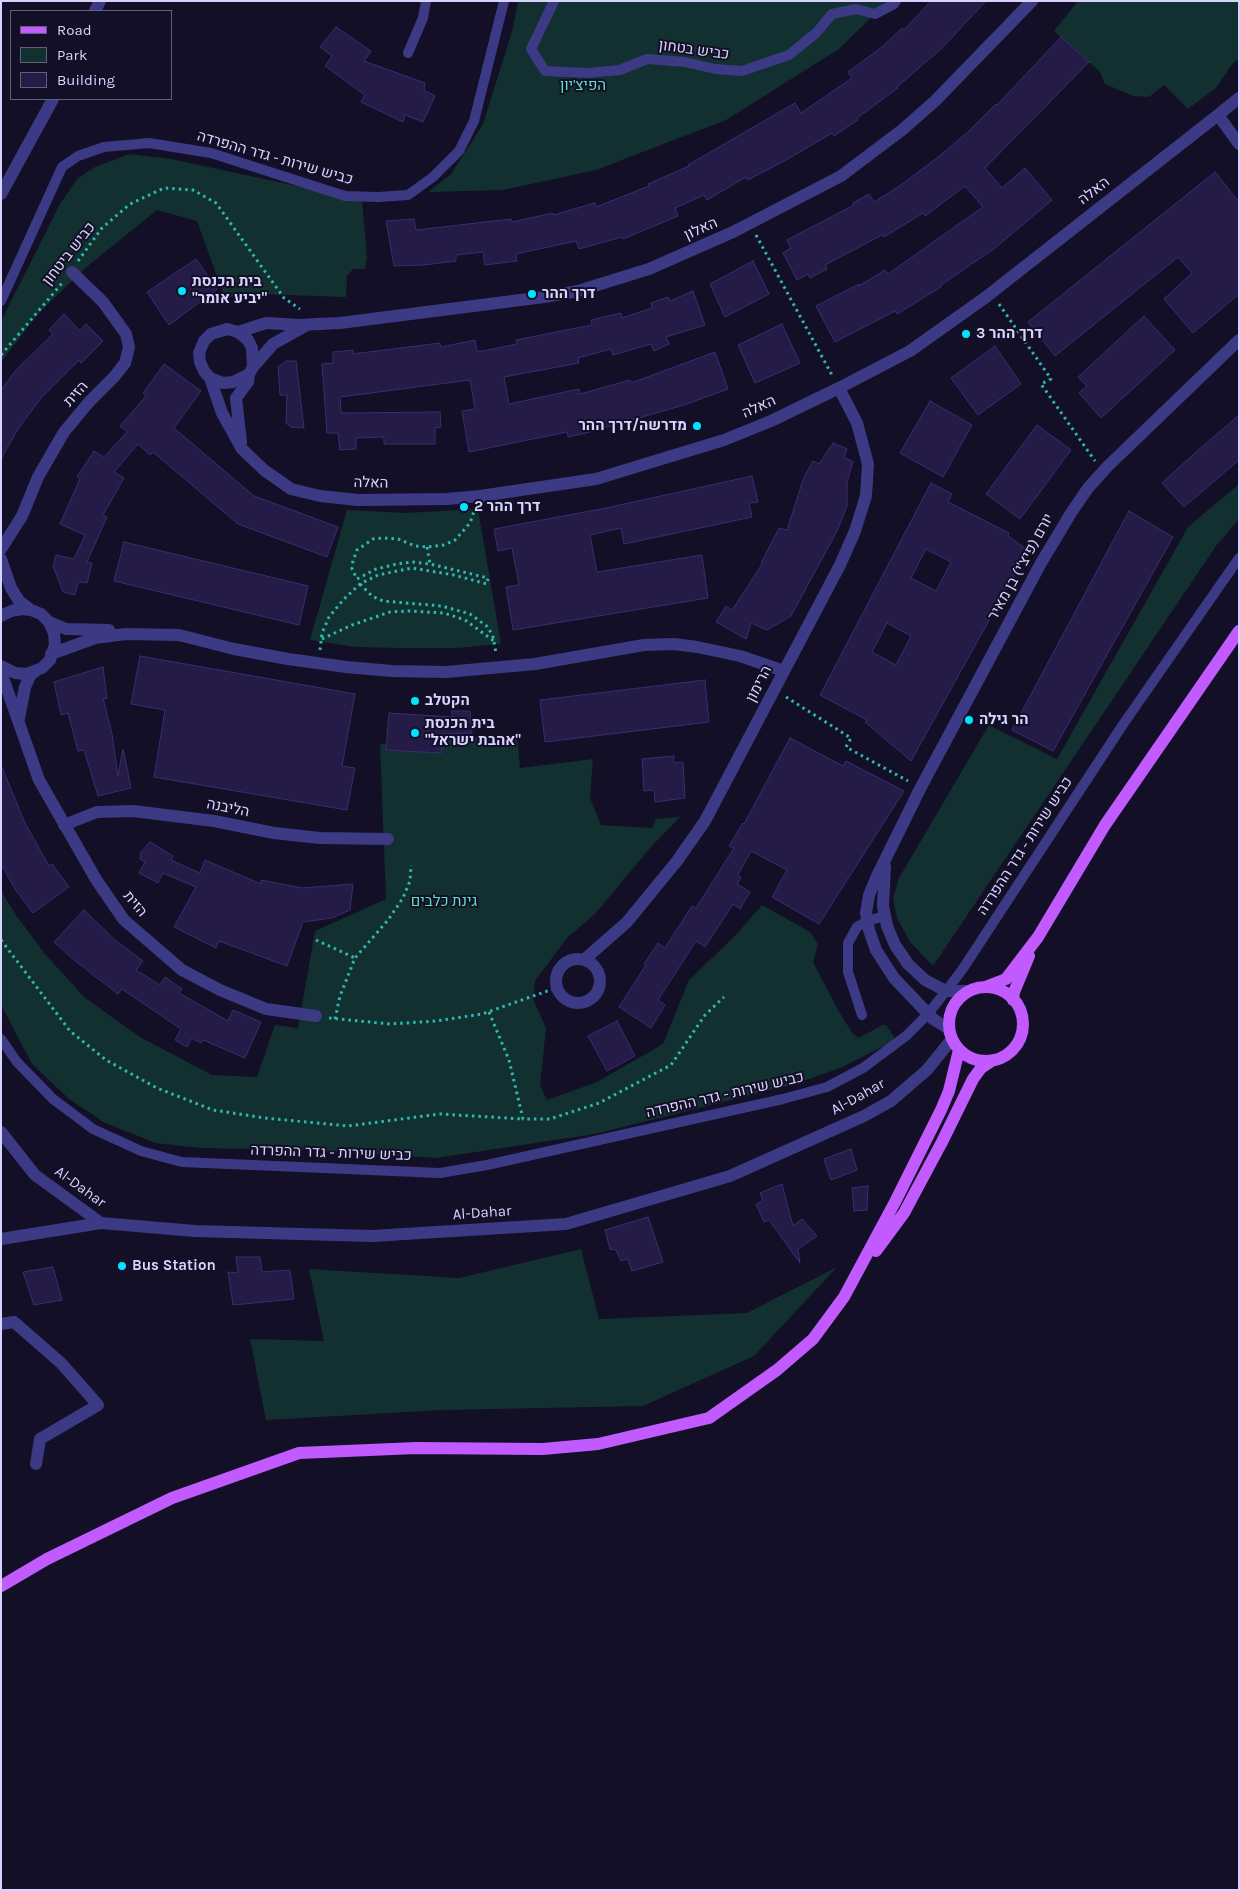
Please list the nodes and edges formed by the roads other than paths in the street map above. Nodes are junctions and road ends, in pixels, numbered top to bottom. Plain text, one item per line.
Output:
1 (426, 1) edge
2 (504, 1) edge
3 (554, 1) edge
4 (896, 1) edge
5 (1032, 1) edge
6 (408, 53) dead end
7 (1239, 98) edge
8 (52, 100) edge
9 (1218, 115) junction
10 (1239, 144) edge
11 (1, 193) edge
12 (72, 272) road end
13 (1, 301) edge
14 (315, 324) junction
15 (238, 332) junction
16 (1239, 340) edge
17 (251, 371) junction
18 (210, 378) junction
19 (839, 388) junction
20 (242, 449) junction
21 (1, 549) edge
22 (1239, 558) edge
23 (1, 559) edge
24 (30, 610) junction
25 (1, 616) edge
26 (49, 622) junction
27 (1239, 632) edge
28 (126, 634) junction
29 (51, 654) junction
30 (1, 666) edge
31 (42, 668) junction
32 (784, 671) junction
33 (1, 672) edge
34 (19, 718) junction
35 (64, 825) junction
36 (388, 839) dead end
37 (888, 852) junction
38 (885, 916) junction
39 (868, 921) junction
40 (1038, 937) junction
41 (585, 959) junction
42 (985, 987) junction
43 (946, 991) junction
44 (968, 991) junction
45 (1013, 1000) junction
46 (928, 1014) junction
47 (862, 1015) dead end
48 (316, 1016) road end
49 (1, 1039) edge
50 (953, 1039) junction
51 (993, 1060) junction
52 (1, 1132) edge
53 (101, 1223) junction
54 (1, 1239) edge
55 (848, 1290) junction
56 (1, 1324) edge
57 (36, 1464) dead end
58 (1, 1586) edge

1 - 6 lane
2 - 13 lane, כביש שירות - גדר ההפרדה
3 - 4 lane, כביש בטחון
5 - 14 street, האלון
7 - 9 street, האלה
8 - 11 street
9 - 10 street
9 - 19 street, האלה
12 - 21 street, הזית
14 - 15 street, האלון
14 - 17 street, האלון
15 - 17 street
15 - 18 street
16 - 37 street, יורם (פיצ'י) בן מאיר
17 - 18 street
17 - 20 street
18 - 20 street, האלה
19 - 20 street, האלה
19 - 32 street, הרימון
22 - 43 lane, כביש שירות - גדר ההפרדה
23 - 24 street
24 - 25 street
24 - 26 street
26 - 28 street
26 - 29 street
27 - 40 main road
28 - 29 street
28 - 32 street
29 - 31 street, הזית
30 - 31 street
31 - 34 street, הזית
32 - 41 street, הרימון
33 - 34 street, הזית
34 - 35 street, הזית
35 - 36 street, הליבנה
35 - 48 street, הזית
37 - 38 street, יורם (פיצ'י) בן מאיר
37 - 39 street, יורם (פיצ'י) בן מאיר
38 - 39 lane
38 - 43 street, יורם (פיצ'י) בן מאיר
39 - 46 street, יורם (פיצ'י) בן מאיר
39 - 47 lane
40 - 42 main road
40 - 45 main road
41 - 41 street
42 - 44 main road
42 - 45 main road
43 - 44 street, יורם (פיצ'י) בן מאיר
43 - 46 lane, כביש שירות - גדר ההפרדה
44 - 50 main road
45 - 51 main road
46 - 49 lane, כביש שירות - גדר ההפרדה
46 - 50 street, יורם (פיצ'י) בן מאיר
50 - 51 main road
50 - 53 street, Al-Dahar
50 - 55 main road
51 - 55 main road
52 - 53 street, Al-Dahar
53 - 54 street
55 - 58 main road
56 - 57 street

